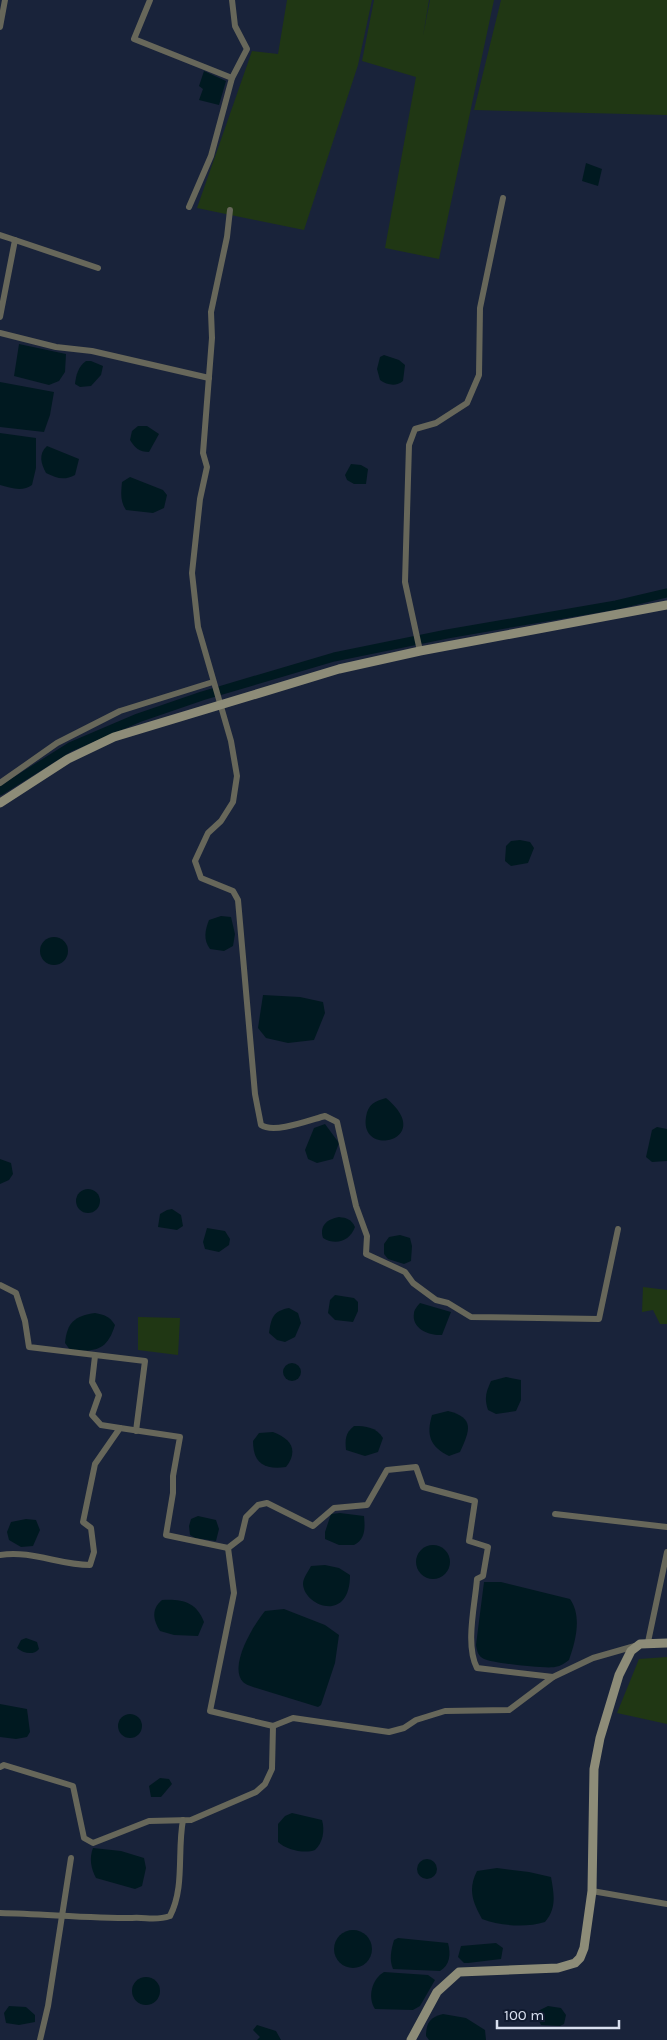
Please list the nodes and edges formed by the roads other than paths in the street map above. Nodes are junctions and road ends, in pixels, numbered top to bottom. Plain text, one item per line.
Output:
1 (5, 0) edge
2 (150, 0) edge
3 (232, 0) edge
4 (0, 28) edge
5 (232, 78) junction
6 (503, 198) dead end
7 (189, 207) dead end
8 (230, 210) dead end
9 (0, 234) edge
10 (15, 240) junction
11 (98, 268) dead end
12 (0, 317) edge
13 (0, 332) edge
14 (209, 378) junction
15 (667, 604) edge
16 (420, 651) junction
17 (213, 682) junction
18 (222, 705) junction
19 (0, 784) edge
20 (0, 803) edge
21 (618, 1229) dead end
22 (0, 1284) edge
23 (95, 1356) junction
24 (120, 1428) junction
25 (136, 1431) junction
26 (555, 1514) dead end
27 (667, 1528) edge
28 (228, 1548) junction
29 (667, 1552) edge
30 (0, 1555) edge
31 (644, 1643) junction
32 (667, 1643) edge
33 (554, 1677) junction
34 (273, 1726) junction
35 (0, 1767) edge
36 (183, 1820) junction
37 (71, 1858) dead end
38 (592, 1892) junction
39 (667, 1904) edge
40 (0, 1913) edge
41 (63, 1914) junction
42 (40, 2040) edge
43 (411, 2040) edge

1 - 4 street
2 - 5 street
3 - 5 street
5 - 7 street
6 - 16 street
8 - 14 street
9 - 10 street
10 - 11 street
10 - 12 street
13 - 14 street
14 - 17 street
15 - 16 street
16 - 18 street
17 - 18 street
17 - 19 street
18 - 20 street
18 - 21 street
22 - 23 street
23 - 24 street
23 - 25 street
24 - 25 street
24 - 30 street
25 - 28 street
26 - 27 street
28 - 33 street
28 - 34 street
29 - 31 street
31 - 32 street
31 - 33 street
31 - 38 street
33 - 34 street
34 - 36 street
35 - 36 street
36 - 41 street
37 - 41 street
38 - 39 street
38 - 43 street
40 - 41 street
41 - 42 street

